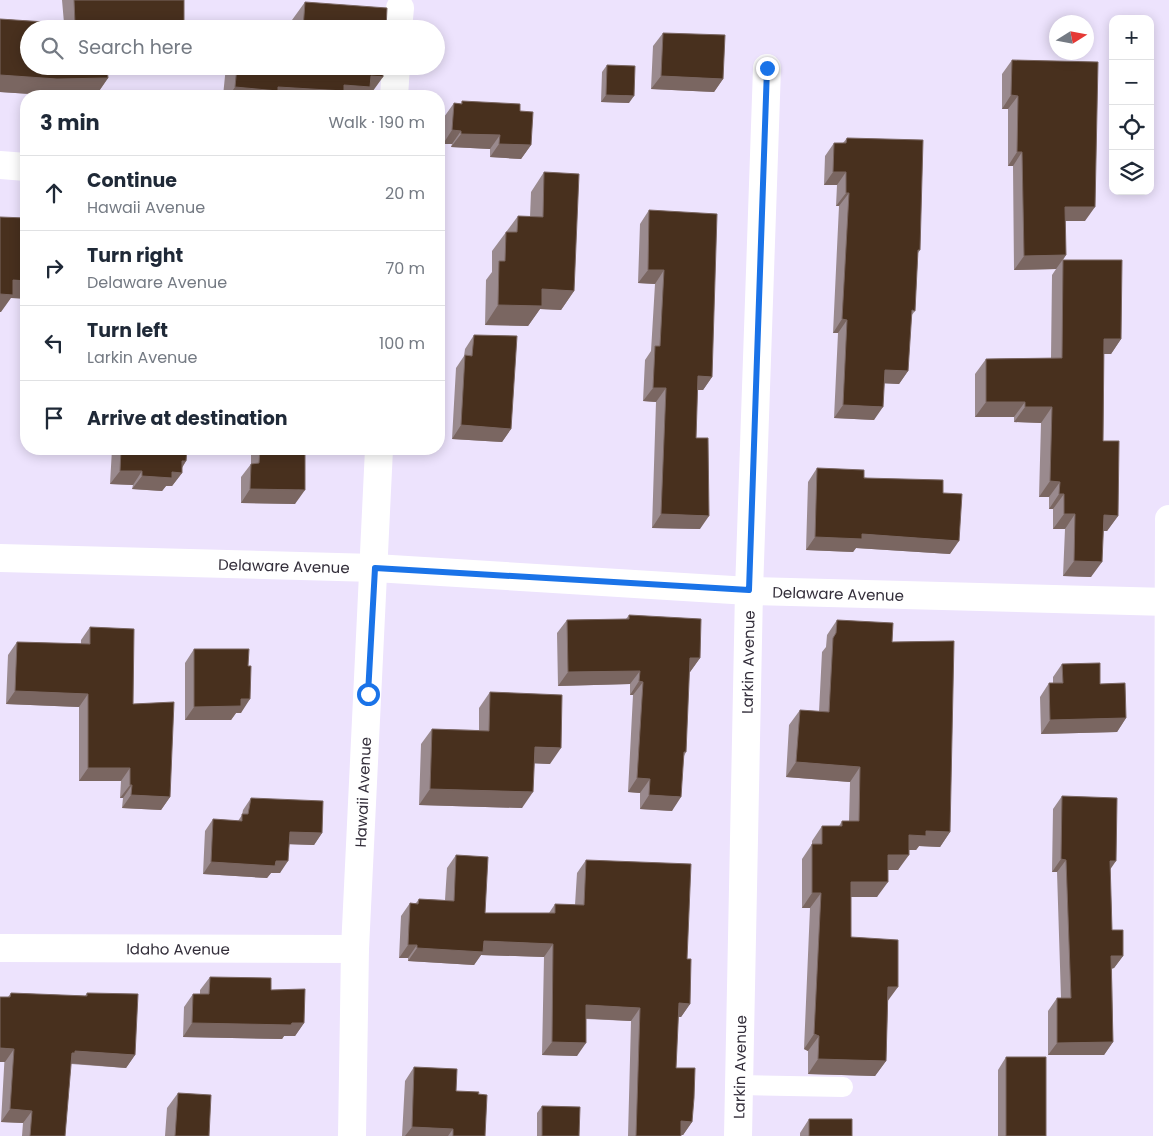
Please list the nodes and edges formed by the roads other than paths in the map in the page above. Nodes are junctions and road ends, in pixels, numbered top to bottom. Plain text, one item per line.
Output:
1 (767, 68) dead end
2 (395, 75) edge
3 (394, 90) edge
4 (0, 165) edge
5 (20, 167) edge
6 (379, 455) edge
7 (1169, 519) edge
8 (1169, 553) edge
9 (0, 558) edge
10 (375, 568) junction
11 (749, 590) junction
12 (1168, 602) junction
13 (0, 948) edge
14 (355, 949) junction
15 (739, 1086) junction
16 (843, 1088) dead end
17 (352, 1136) edge
18 (738, 1136) edge
19 (1167, 1136) edge

1 - 11 street, Larkin Avenue
2 - 3 street
4 - 5 street
6 - 10 street, Hawaii Avenue
7 - 8 street
8 - 12 street
9 - 10 street, Delaware Avenue
10 - 11 street, Delaware Avenue
10 - 14 street, Hawaii Avenue
11 - 12 street, Delaware Avenue
11 - 15 street, Larkin Avenue
12 - 19 street
13 - 14 street, Idaho Avenue
14 - 17 street, Hawaii Avenue
15 - 16 lane
15 - 18 street, Larkin Avenue

